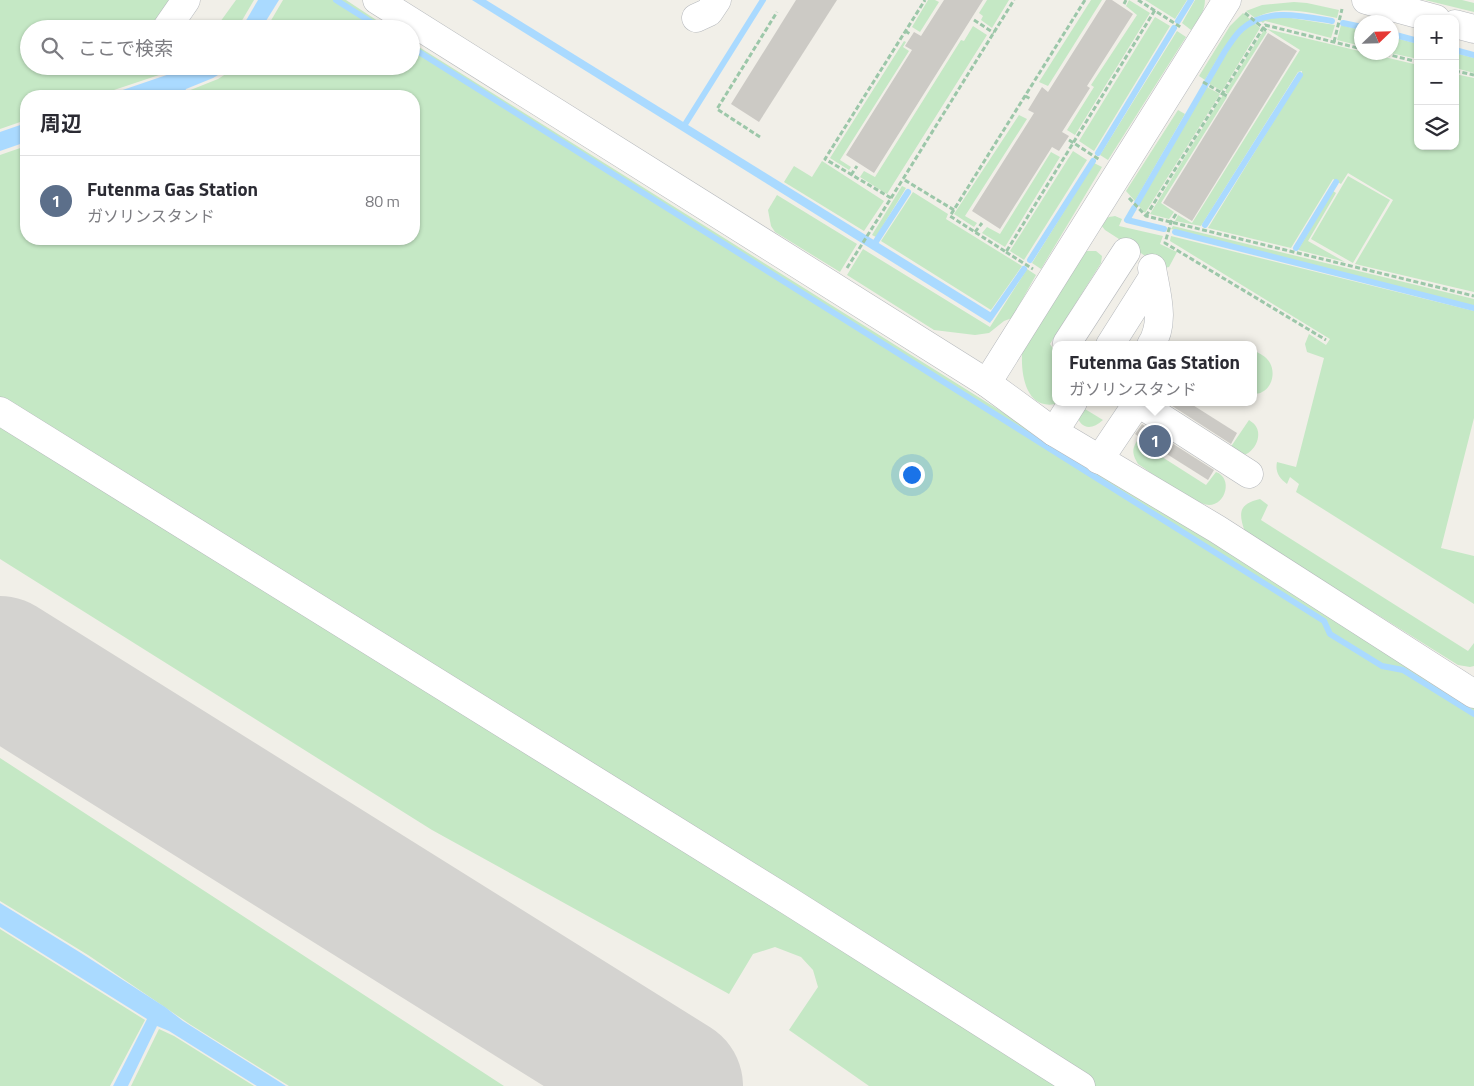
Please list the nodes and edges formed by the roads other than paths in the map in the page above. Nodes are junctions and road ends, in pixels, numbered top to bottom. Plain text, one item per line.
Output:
1 (186, 0) edge
2 (377, 0) edge
3 (717, 0) edge
4 (1227, 0) edge
5 (1354, 5) edge
6 (1414, 15) edge
7 (696, 18) dead end
8 (172, 20) edge
9 (409, 20) edge
10 (1459, 25) edge
11 (420, 27) edge
12 (1474, 29) edge
13 (1142, 265) junction
14 (1069, 341) edge
15 (1087, 341) edge
16 (1112, 341) edge
17 (1154, 341) edge
18 (987, 383) junction
19 (1070, 406) edge
20 (1135, 406) edge
21 (1144, 406) edge
22 (0, 410) edge
23 (1054, 432) junction
24 (1099, 460) junction
25 (1249, 474) dead end
26 (1474, 694) edge
27 (1081, 1086) edge

1 - 8 lane
2 - 9 lane
3 - 7 lane
4 - 18 lane
5 - 6 lane
10 - 12 lane
11 - 18 lane
13 - 14 lane
13 - 15 lane
13 - 16 lane
13 - 17 lane
18 - 23 lane
19 - 23 lane
20 - 24 lane
21 - 25 lane
22 - 27 lane
23 - 24 lane
24 - 26 lane

